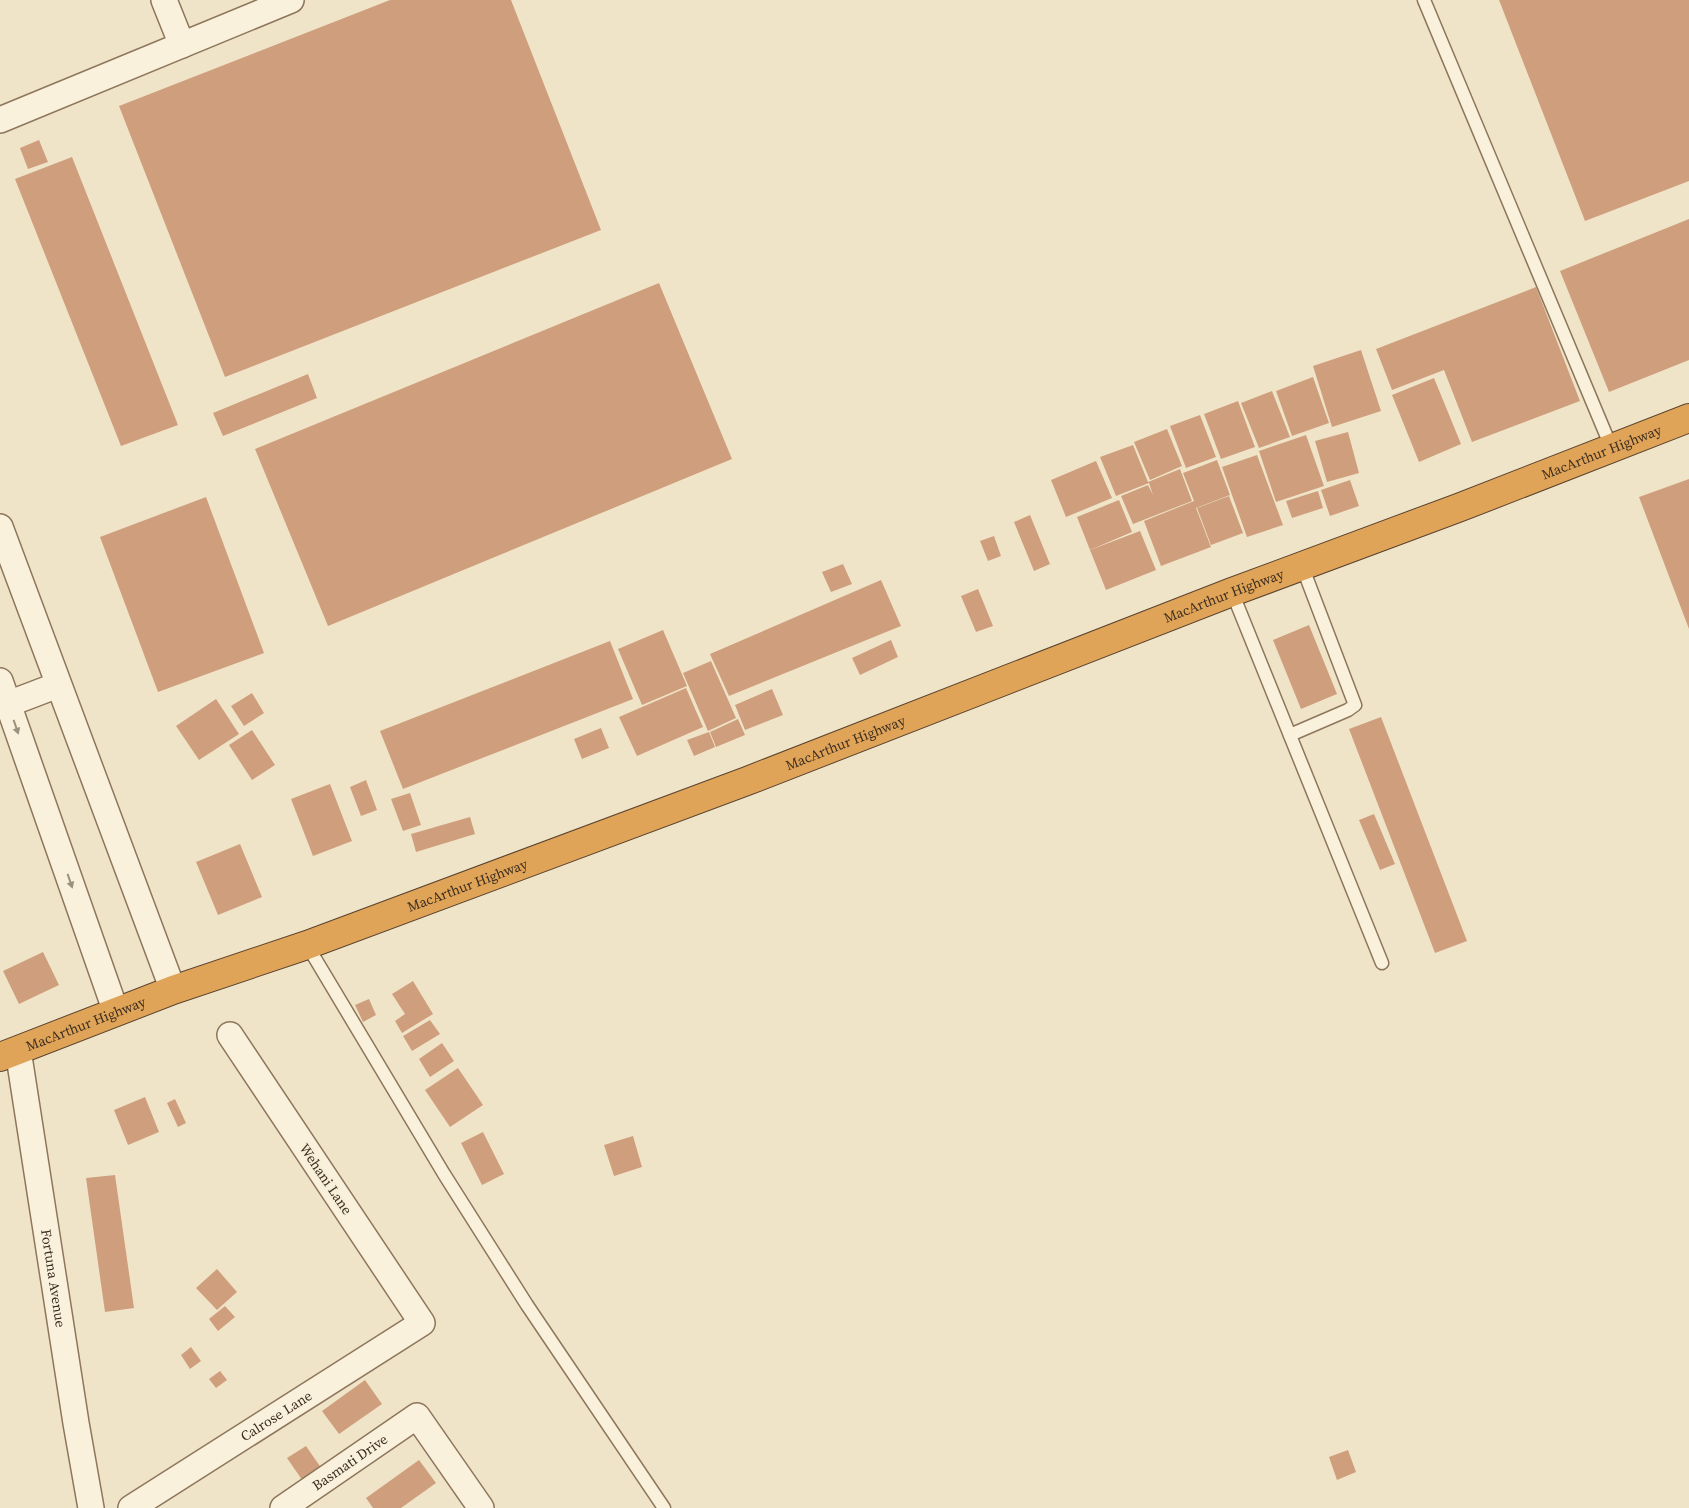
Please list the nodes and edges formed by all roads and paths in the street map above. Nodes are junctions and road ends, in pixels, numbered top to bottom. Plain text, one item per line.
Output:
1 (164, 0) edge
2 (291, 0) edge
3 (1424, 0) edge
4 (182, 45) junction
5 (1, 116) edge
6 (1689, 418) edge
7 (1612, 448) junction
8 (0, 527) edge
9 (1302, 566) junction
10 (1232, 592) junction
11 (58, 685) junction
12 (4, 692) edge
13 (1290, 735) junction
14 (307, 945) junction
15 (1382, 963) dead end
16 (172, 990) junction
17 (116, 1012) junction
18 (230, 1035) dead end
19 (9, 1054) edge
20 (422, 1323) joint
21 (314, 1499) edge
22 (92, 1508) edge
23 (131, 1508) edge
24 (283, 1508) edge
25 (481, 1508) edge
26 (664, 1508) edge

1 - 4 street
2 - 4 street
3 - 7 lane
4 - 5 street
6 - 7 highway, MacArthur Highway
7 - 9 highway, MacArthur Highway
8 - 11 street
9 - 10 highway, MacArthur Highway
9 - 13 lane
10 - 13 lane
10 - 14 highway, MacArthur Highway
11 - 12 street
11 - 16 street
12 -> 17 street
13 - 15 lane
14 - 16 highway, MacArthur Highway
14 - 26 lane
16 - 17 highway, MacArthur Highway
17 - 19 highway, MacArthur Highway
18 - 20 street, Wehani Lane
19 - 22 street, Fortuna Avenue
20 - 23 street, Calrose Lane
21 - 24 street, Basmati Drive
21 - 25 street, Basmati Drive

